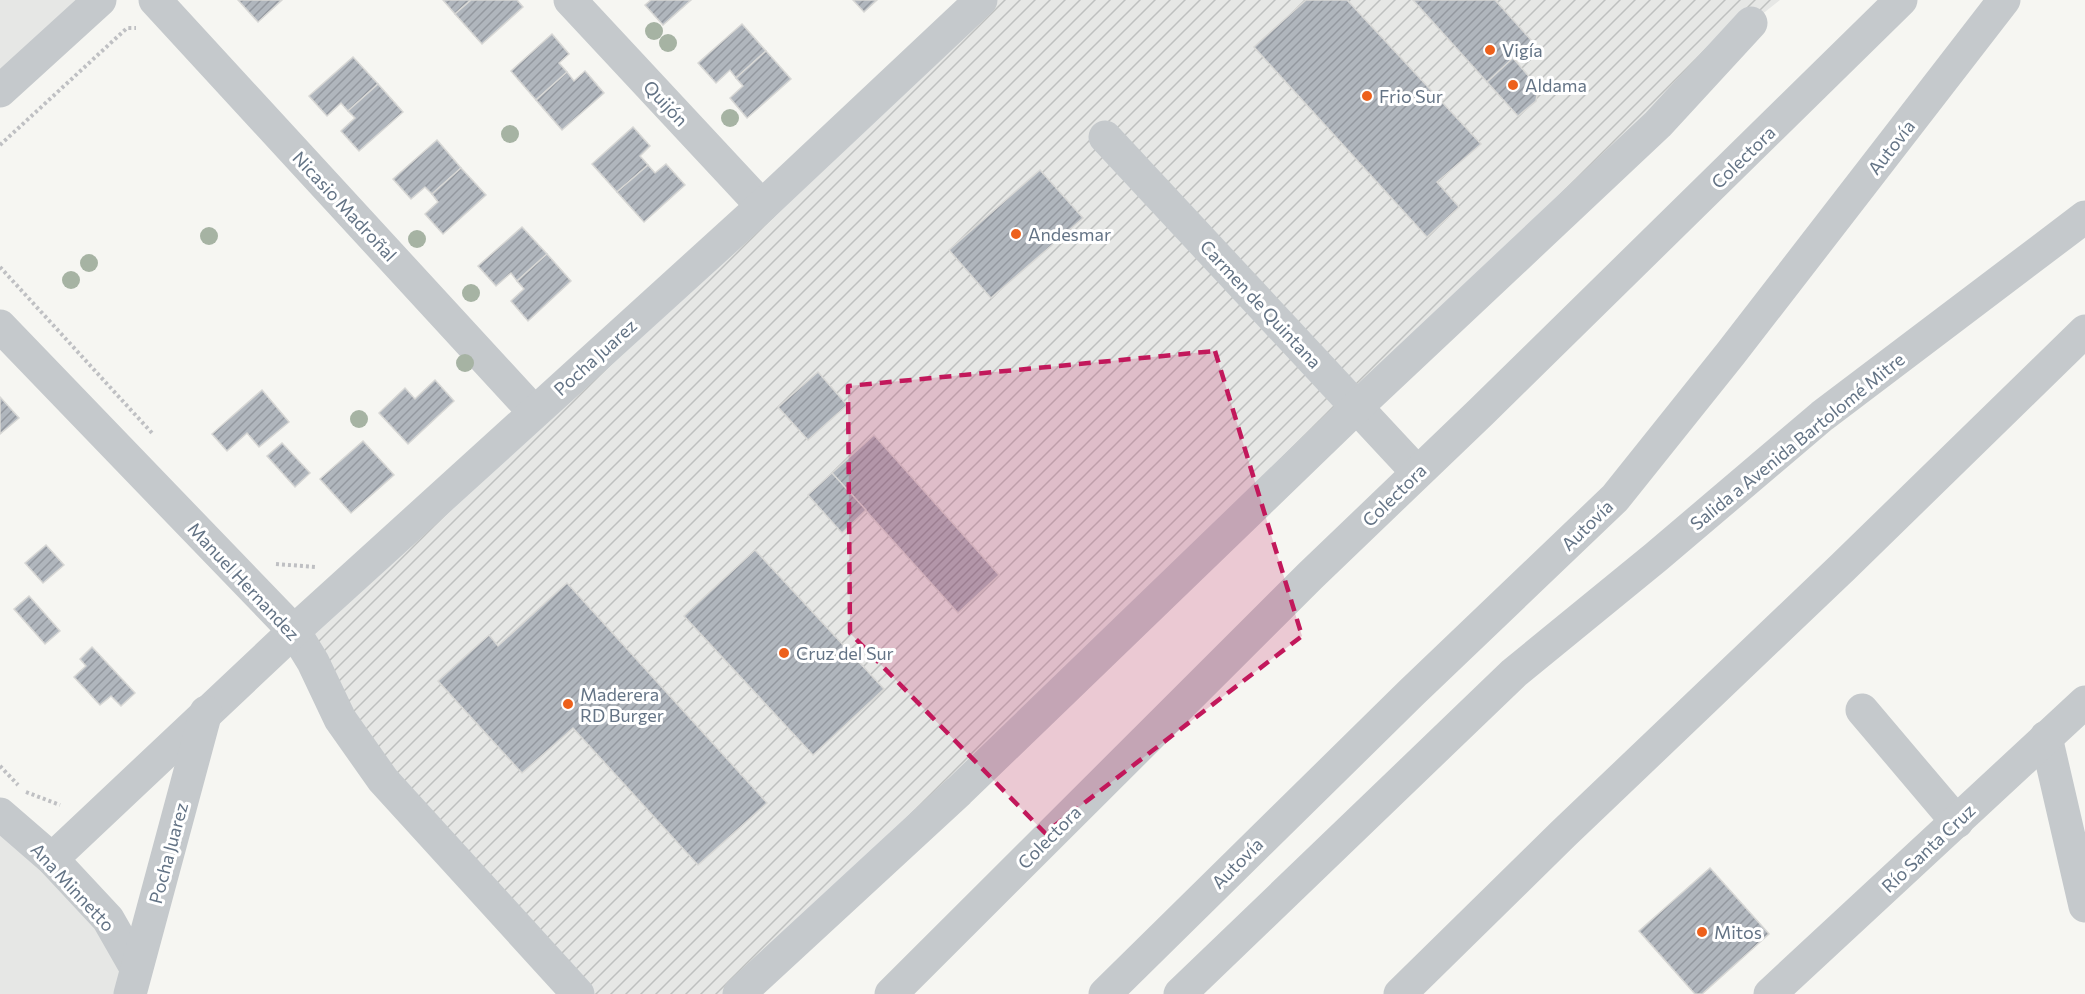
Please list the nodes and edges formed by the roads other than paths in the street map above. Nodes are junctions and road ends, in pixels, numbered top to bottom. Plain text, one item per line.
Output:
1 (100, 0) edge
2 (155, 0) edge
3 (570, 0) edge
4 (981, 0) edge
5 (1901, 0) edge
6 (2004, 0) edge
7 (1751, 23) dead end
8 (0, 91) edge
9 (1105, 137) dead end
10 (762, 206) junction
11 (2085, 217) edge
12 (0, 326) edge
13 (2085, 331) edge
14 (1357, 407) junction
15 (534, 412) junction
16 (1417, 472) junction
17 (294, 631) junction
18 (2085, 702) edge
19 (1862, 710) dead end
20 (206, 712) junction
21 (2046, 737) junction
22 (0, 814) edge
23 (1957, 822) junction
24 (52, 859) junction
25 (2085, 906) edge
26 (134, 981) edge
27 (769, 983) edge
28 (578, 994) edge
29 (739, 994) edge
30 (891, 994) edge
31 (1105, 994) edge
32 (1180, 994) edge
33 (1400, 994) edge
34 (1770, 994) edge

1 - 8 street
2 - 15 street, Nicasio Madroñal
3 - 10 street, Quijón
4 - 10 street, Pocha Juarez
5 - 16 street, Colectora
6 - 31 street, Autovía
7 - 14 street
9 - 14 street, Carmen de Quintana
10 - 15 street, Pocha Juarez
11 - 32 street, Salida a Avenida Bartolomé Mitre
12 - 17 street, Manuel Hernandez
13 - 33 street
14 - 16 street, Carmen de Quintana
14 - 27 street
15 - 17 street, Pocha Juarez
16 - 30 street, Colectora
17 - 20 street, Pocha Juarez
17 - 28 street, Manuel Hernandez
18 - 21 street, Río Santa Cruz
19 - 23 street
20 - 24 street, Pocha Juarez
20 - 26 street, Pocha Juarez
21 - 23 street, Río Santa Cruz
21 - 25 street
22 - 24 street, Ana Minnetto
23 - 34 street, Río Santa Cruz
24 - 26 street, Ana Minnetto
27 - 29 street

